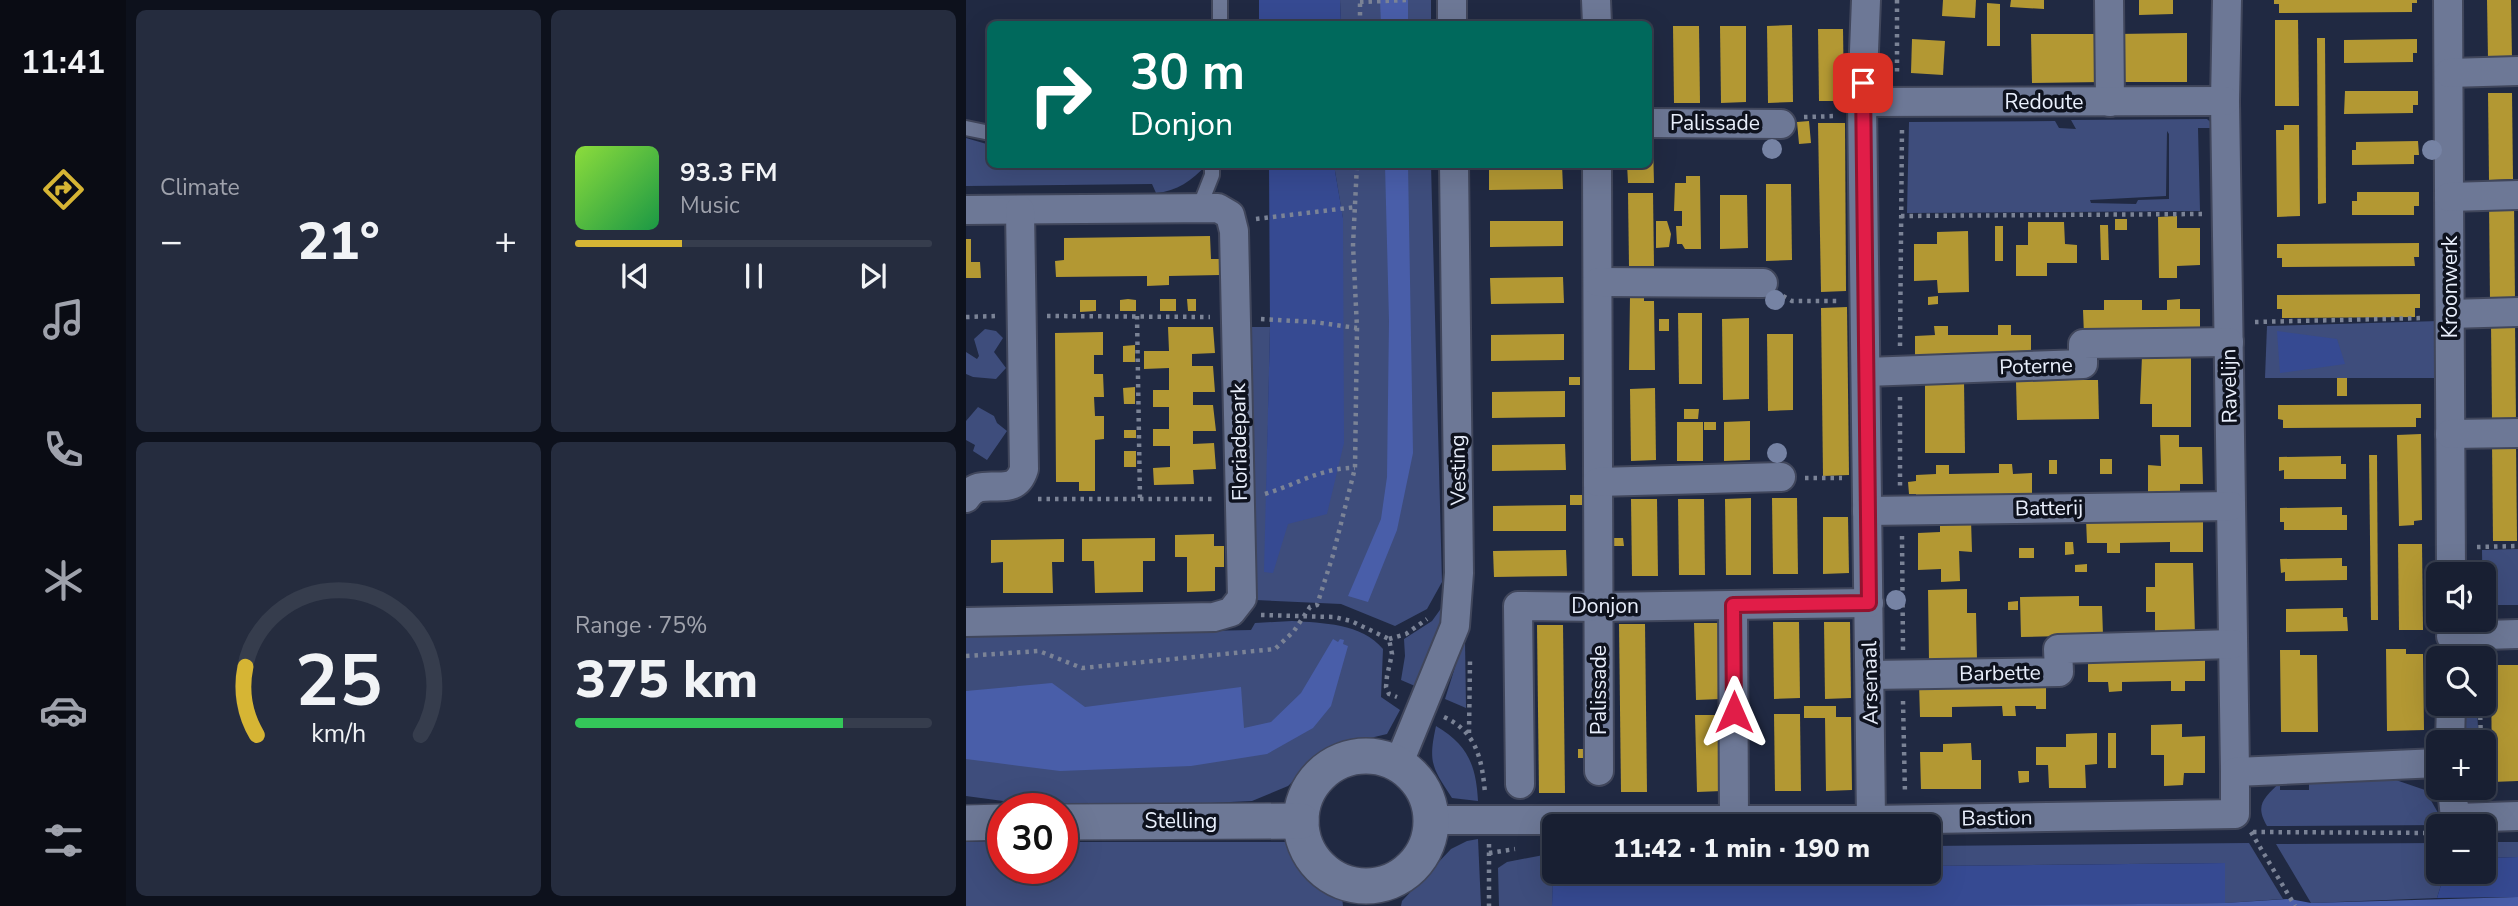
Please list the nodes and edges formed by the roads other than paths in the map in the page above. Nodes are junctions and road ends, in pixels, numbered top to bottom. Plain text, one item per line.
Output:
1 (1220, 0) edge
2 (1452, 0) edge
3 (1597, 0) edge
4 (1866, 0) edge
5 (2109, 0) edge
6 (2227, 0) edge
7 (2448, 0) edge
8 (1220, 21) edge
9 (1452, 21) edge
10 (1597, 21) edge
11 (2518, 71) edge
12 (2449, 73) junction
13 (2225, 101) junction
14 (2110, 102) junction
15 (1862, 109) junction
16 (1652, 123) edge
17 (1781, 124) road end
18 (966, 128) edge
19 (987, 132) edge
20 (1212, 168) edge
21 (1454, 168) edge
22 (1597, 168) edge
23 (2518, 195) edge
24 (2449, 197) junction
25 (1199, 208) junction
26 (966, 210) edge
27 (1020, 210) junction
28 (1598, 282) junction
29 (1763, 283) road end
30 (2518, 313) edge
31 (2450, 316) junction
32 (2228, 332) junction
33 (1866, 372) junction
34 (2518, 433) edge
35 (2450, 434) junction
36 (1781, 477) road end
37 (1598, 482) junction
38 (966, 498) edge
39 (2231, 506) junction
40 (1867, 510) junction
41 (2451, 561) edge
42 (1869, 603) junction
43 (1733, 605) junction
44 (966, 607) edge
45 (1599, 607) junction
46 (966, 622) edge
47 (2518, 634) edge
48 (2451, 638) edge
49 (2233, 643) junction
50 (1870, 675) junction
51 (2426, 764) edge
52 (1398, 765) junction
53 (1599, 771) dead end
54 (2235, 772) junction
55 (1520, 784) dead end
56 (2453, 800) edge
57 (1734, 814) edge
58 (1871, 814) edge
59 (2518, 816) edge
60 (1941, 818) edge
61 (1431, 820) junction
62 (1542, 820) edge
63 (1301, 821) junction
64 (987, 822) edge
65 (1078, 822) edge
66 (966, 823) edge
67 (1368, 896) edge

1 - 8 lane
2 - 9 street
3 - 10 street
4 - 15 street, Arsenaal
5 - 14 street
6 - 13 street, Ravelijn
7 - 12 street, Kroonwerk
11 - 12 street
12 - 24 street, Kroonwerk
13 - 14 street, Redoute
13 - 32 street, Ravelijn
14 - 15 street, Redoute
15 - 33 street, Arsenaal
16 - 17 street, Palissade
18 - 19 lane
20 - 25 lane
21 - 52 street, Vesting
22 - 28 street, Palissade
23 - 24 street
24 - 31 street, Kroonwerk
25 - 27 street
25 - 46 street, Floriadepark
26 - 27 street
27 - 38 street
28 - 29 street
28 - 37 street, Palissade
30 - 31 street
31 - 35 street, Kroonwerk
32 - 33 street, Poterne
32 - 39 street, Ravelijn
33 - 40 street, Arsenaal
34 - 35 street
35 - 41 street, Kroonwerk
36 - 37 street
37 - 45 street, Palissade
39 - 40 street, Batterij
39 - 49 street, Ravelijn
40 - 42 street, Arsenaal
42 - 43 street, Donjon
42 - 50 street, Arsenaal
43 - 45 street, Donjon
43 - 57 street
44 - 46 street
45 - 53 street, Palissade
45 - 55 street, Donjon
47 - 48 street
49 - 50 street, Barbette
49 - 54 street, Ravelijn
50 - 58 street, Arsenaal
51 - 54 street
52 - 61 street
52 - 63 street
54 - 60 street, Bastion
56 - 59 street
61 - 62 street, Bastion
61 - 67 street
63 - 65 street, Stelling
63 - 67 street
64 - 66 street

